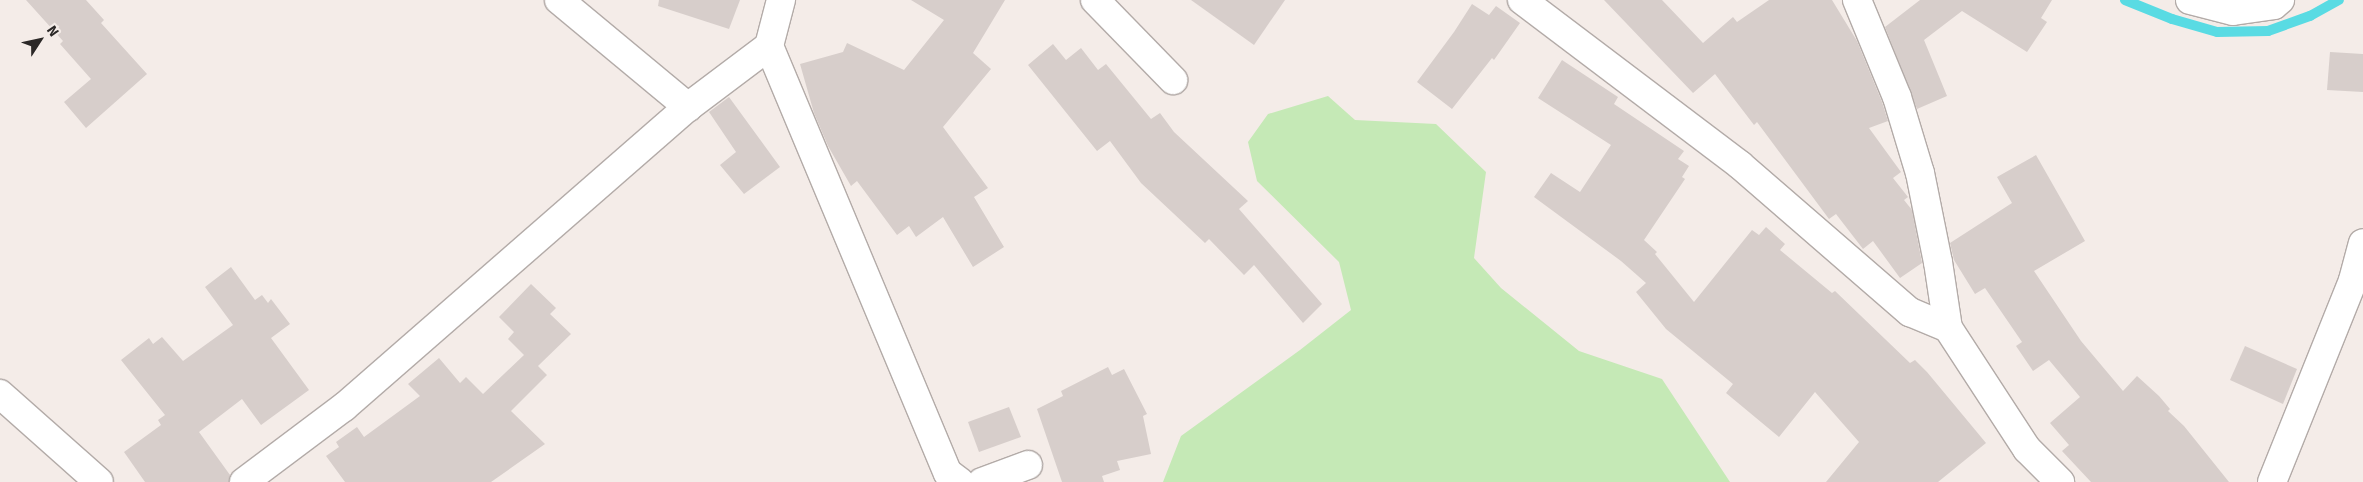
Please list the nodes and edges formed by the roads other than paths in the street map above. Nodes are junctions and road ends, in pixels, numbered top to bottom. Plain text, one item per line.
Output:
1 (558, 0) edge
2 (781, 0) edge
3 (1095, 0) edge
4 (1522, 0) edge
5 (1857, 0) edge
6 (2190, 0) edge
7 (2280, 0) edge
8 (769, 46) junction
9 (1173, 80) dead end
10 (688, 107) junction
11 (2363, 244) edge
12 (1948, 328) junction
13 (0, 394) edge
14 (1028, 465) dead end
15 (99, 482) edge
16 (244, 482) edge
17 (960, 482) edge
18 (982, 482) edge
19 (2060, 482) edge
20 (2273, 482) edge

1 - 10 street
2 - 8 street
3 - 9 street
4 - 12 street
5 - 12 street
6 - 7 street
8 - 10 street
8 - 17 street
10 - 16 street
11 - 20 street
12 - 19 street
13 - 15 street
14 - 18 street

